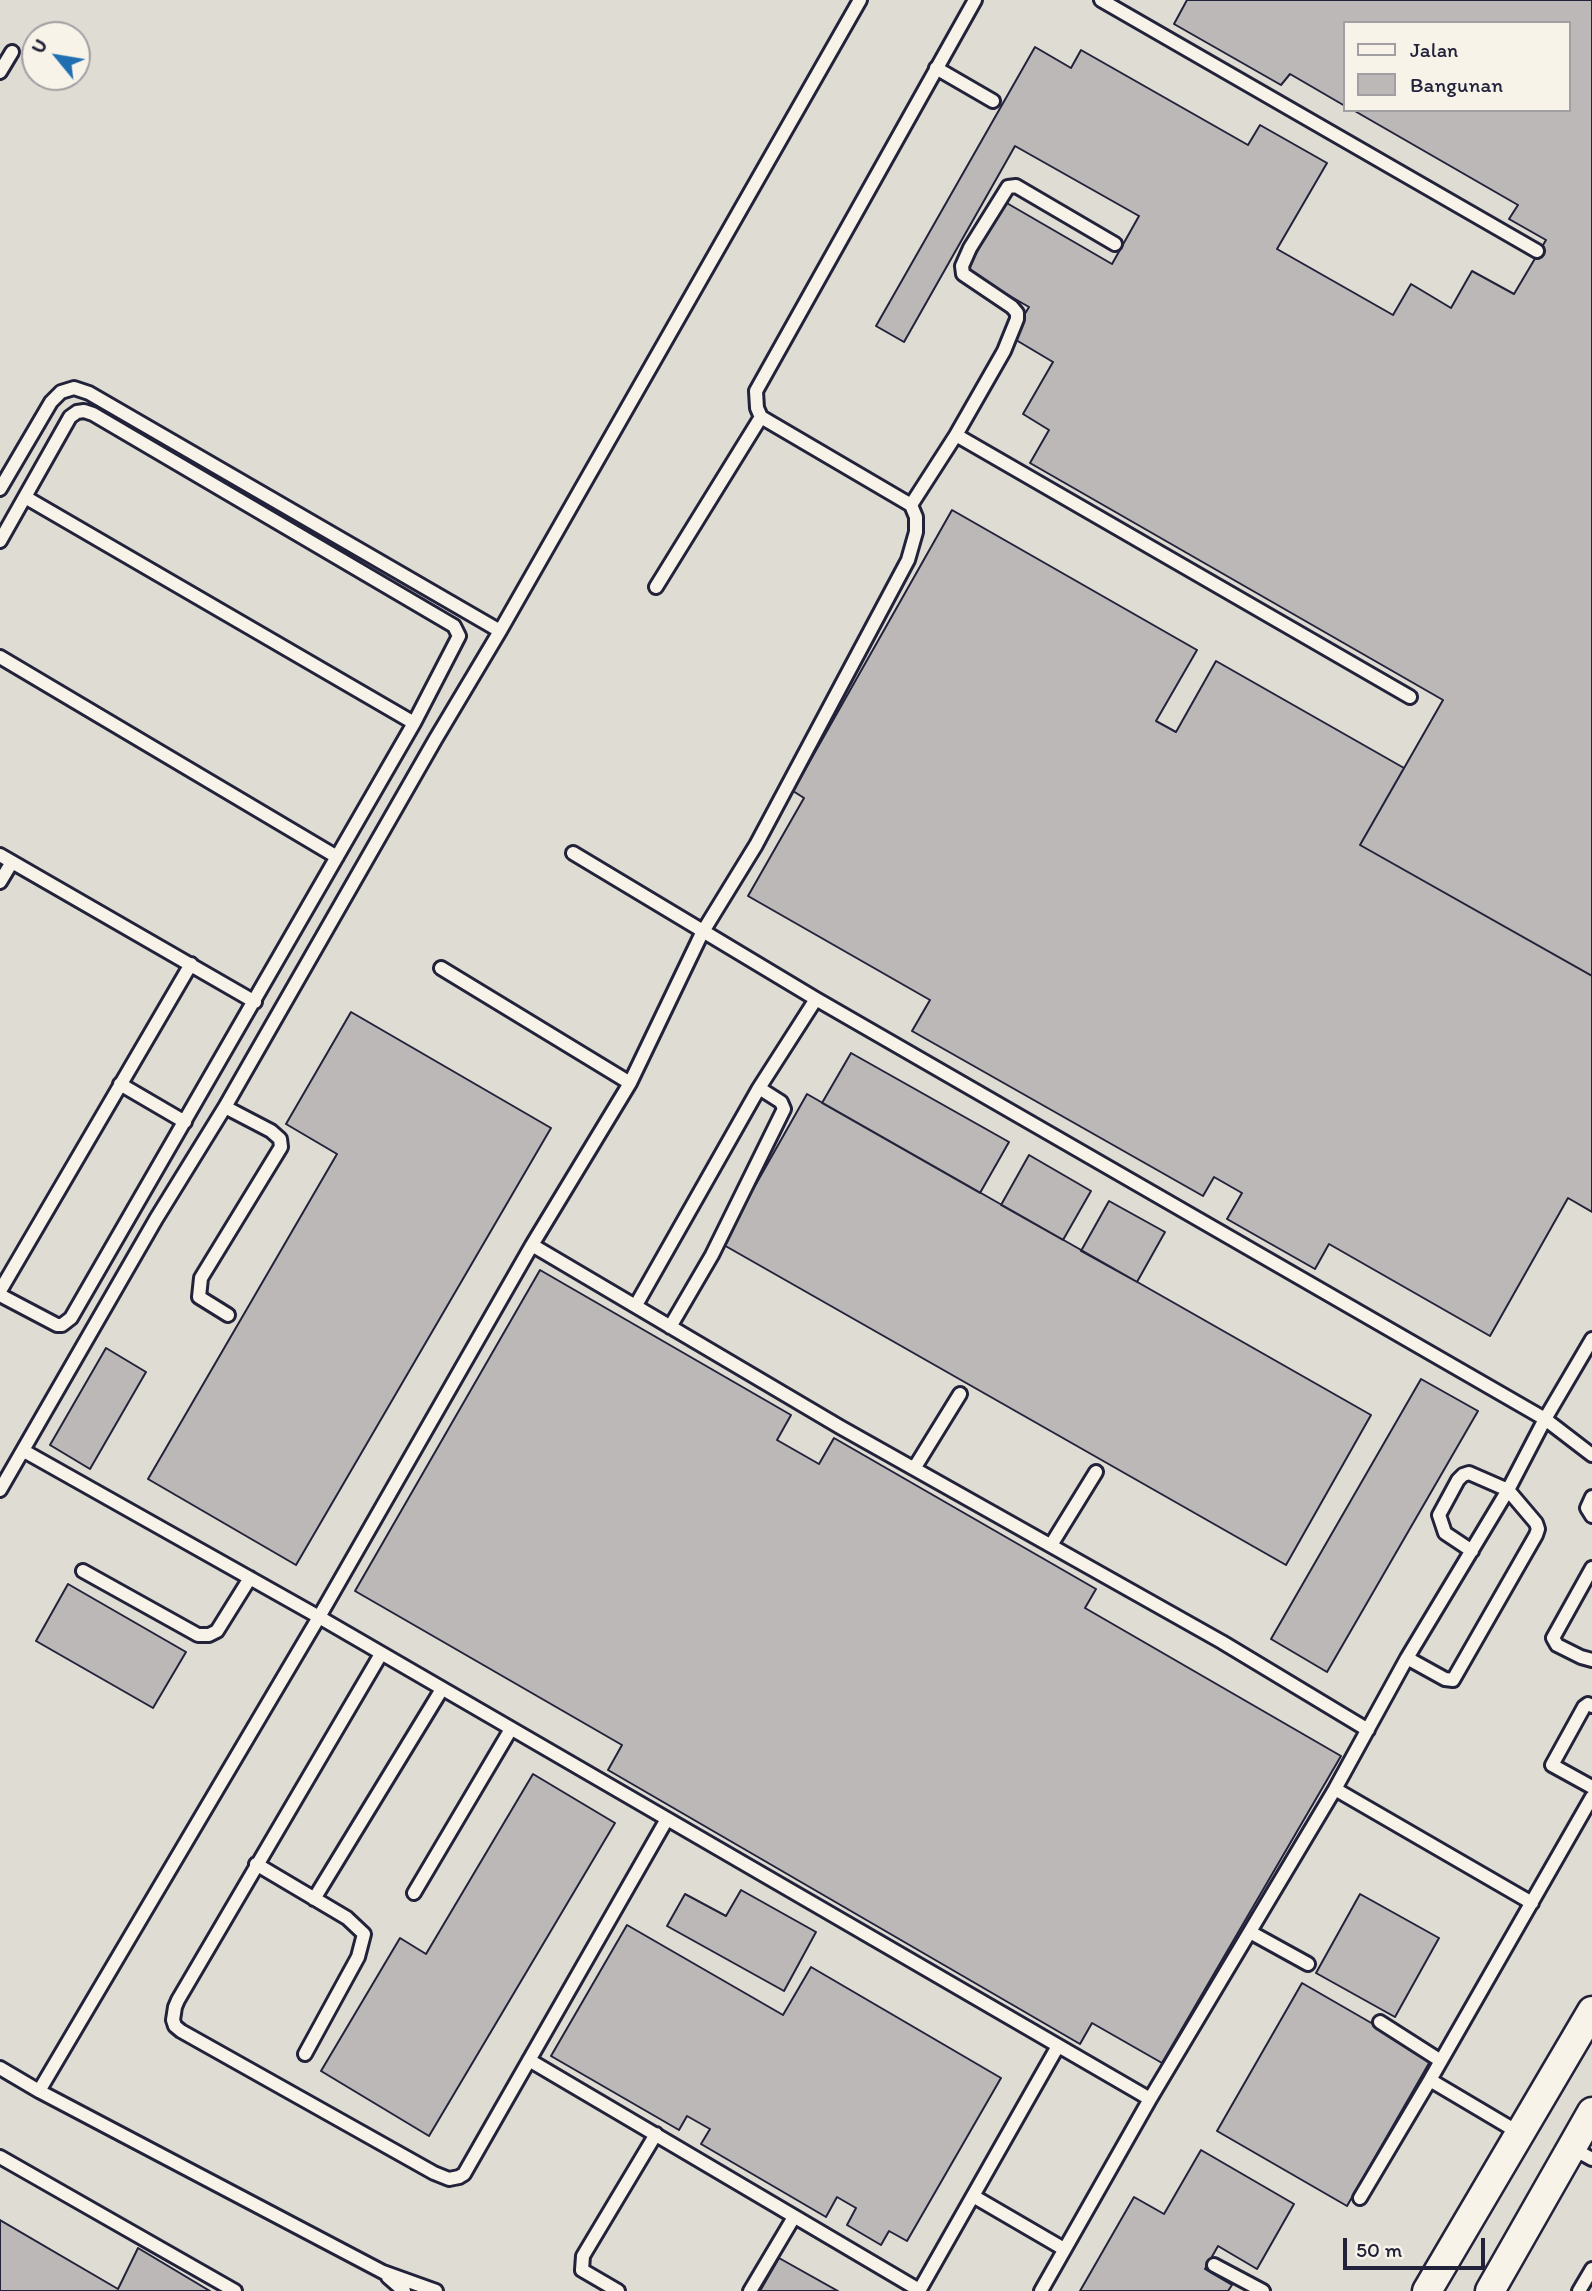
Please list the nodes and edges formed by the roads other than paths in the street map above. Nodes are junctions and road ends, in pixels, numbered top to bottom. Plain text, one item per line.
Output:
1 (860, 0) edge
2 (975, 0) edge
3 (1101, 0) edge
4 (12, 52) dead end
5 (936, 68) junction
6 (0, 72) edge
7 (993, 101) dead end
8 (1115, 244) dead end
9 (1537, 251) dead end
10 (761, 417) junction
11 (956, 435) junction
12 (0, 489) edge
13 (25, 497) junction
14 (911, 505) junction
15 (0, 541) edge
16 (656, 587) dead end
17 (500, 631) junction
18 (0, 657) edge
19 (1410, 697) dead end
20 (414, 723) junction
21 (573, 853) dead end
22 (337, 857) junction
23 (6, 858) edge
24 (0, 882) edge
25 (702, 933) junction
26 (191, 964) junction
27 (440, 968) dead end
28 (816, 999) junction
29 (255, 1002) junction
30 (630, 1083) junction
31 (120, 1084) junction
32 (759, 1088) junction
33 (225, 1107) junction
34 (185, 1122) junction
35 (532, 1245) junction
36 (0, 1293) edge
37 (636, 1305) junction
38 (228, 1315) dead end
39 (670, 1327) junction
40 (1592, 1339) edge
41 (960, 1394) dead end
42 (1545, 1419) junction
43 (24, 1451) junction
44 (1592, 1455) edge
45 (915, 1467) junction
46 (1096, 1472) dead end
47 (0, 1490) edge
48 (1508, 1490) junction
49 (1592, 1497) edge
50 (1592, 1516) edge
51 (1051, 1545) junction
52 (1472, 1551) junction
53 (1592, 1568) edge
54 (83, 1571) dead end
55 (250, 1578) junction
56 (319, 1617) junction
57 (381, 1654) junction
58 (1407, 1658) junction
59 (1592, 1660) edge
60 (442, 1689) junction
61 (1592, 1706) edge
62 (511, 1729) junction
63 (1368, 1730) junction
64 (1592, 1787) edge
65 (1335, 1789) junction
66 (1592, 1797) edge
67 (667, 1819) junction
68 (256, 1864) junction
69 (414, 1892) dead end
70 (314, 1899) junction
71 (1532, 1903) junction
72 (1250, 1932) junction
73 (1308, 1964) dead end
74 (1592, 2011) edge
75 (1380, 2022) dead end
76 (1058, 2046) junction
77 (305, 2054) dead end
78 (529, 2060) junction
79 (1441, 2061) junction
80 (0, 2068) edge
81 (1430, 2080) junction
82 (39, 2091) junction
83 (1150, 2099) junction
84 (1592, 2112) edge
85 (656, 2134) junction
86 (1521, 2134) junction
87 (1582, 2153) edge
88 (0, 2157) edge
89 (973, 2196) junction
90 (1360, 2198) dead end
91 (794, 2217) junction
92 (1064, 2249) junction
93 (1214, 2264) dead end
94 (1592, 2269) edge
95 (383, 2272) junction
96 (919, 2290) edge
97 (235, 2291) edge
98 (404, 2291) edge
99 (436, 2291) edge
100 (618, 2291) edge
101 (750, 2291) edge
102 (1041, 2291) edge
103 (1263, 2291) edge
104 (1427, 2291) edge
105 (1490, 2291) edge
106 (1578, 2291) edge

1 - 17 lane
2 - 5 lane
3 - 9 lane
4 - 6 lane
5 - 7 lane
5 - 10 lane
8 - 11 lane
10 - 14 lane
10 - 16 lane
11 - 14 lane
11 - 19 lane
12 - 17 lane
13 - 15 lane
13 - 20 lane
13 - 20 lane
14 - 25 lane
17 - 33 lane
18 - 22 lane
20 - 22 lane
21 - 25 lane
22 - 29 lane
23 - 24 lane
23 - 26 lane
25 - 28 lane
25 - 30 lane
26 - 29 lane
26 - 31 lane
27 - 30 lane
28 - 32 lane
28 - 42 lane
29 - 34 lane
30 - 35 lane
31 - 34 lane
31 - 36 lane
32 - 37 lane
32 - 39 lane
33 - 38 lane
33 - 43 lane
34 - 36 lane
35 - 37 lane
35 - 56 lane
37 - 39 lane
39 - 45 lane
40 - 42 lane
41 - 45 lane
42 - 44 lane
42 - 48 lane
43 - 47 lane
43 - 55 lane
45 - 51 lane
46 - 51 lane
48 - 52 lane
48 - 52 lane
48 - 58 lane
49 - 50 lane
51 - 63 lane
52 - 58 lane
53 - 59 lane
54 - 55 lane
55 - 56 lane
56 - 57 lane
56 - 82 lane
57 - 60 lane
57 - 68 lane
58 - 63 lane
60 - 62 lane
60 - 70 lane
61 - 64 lane
62 - 67 lane
62 - 69 lane
63 - 65 lane
65 - 71 lane
65 - 72 lane
66 - 71 lane
67 - 76 lane
67 - 78 lane
68 - 70 lane
68 - 78 lane
70 - 77 lane
71 - 79 lane
72 - 73 lane
72 - 83 lane
74 - 86 street
75 - 79 lane
76 - 83 lane
76 - 89 lane
78 - 85 lane
79 - 81 lane
80 - 82 lane
81 - 86 lane
81 - 90 lane
82 - 95 lane
83 - 92 lane
84 - 87 street
85 - 91 lane
85 - 100 lane
86 - 104 street
87 - 105 street
88 - 97 lane
89 - 92 lane
89 - 96 lane
91 - 96 lane
91 - 101 lane
92 - 102 lane
93 - 103 lane
94 - 106 lane
95 - 98 lane
95 - 99 lane

